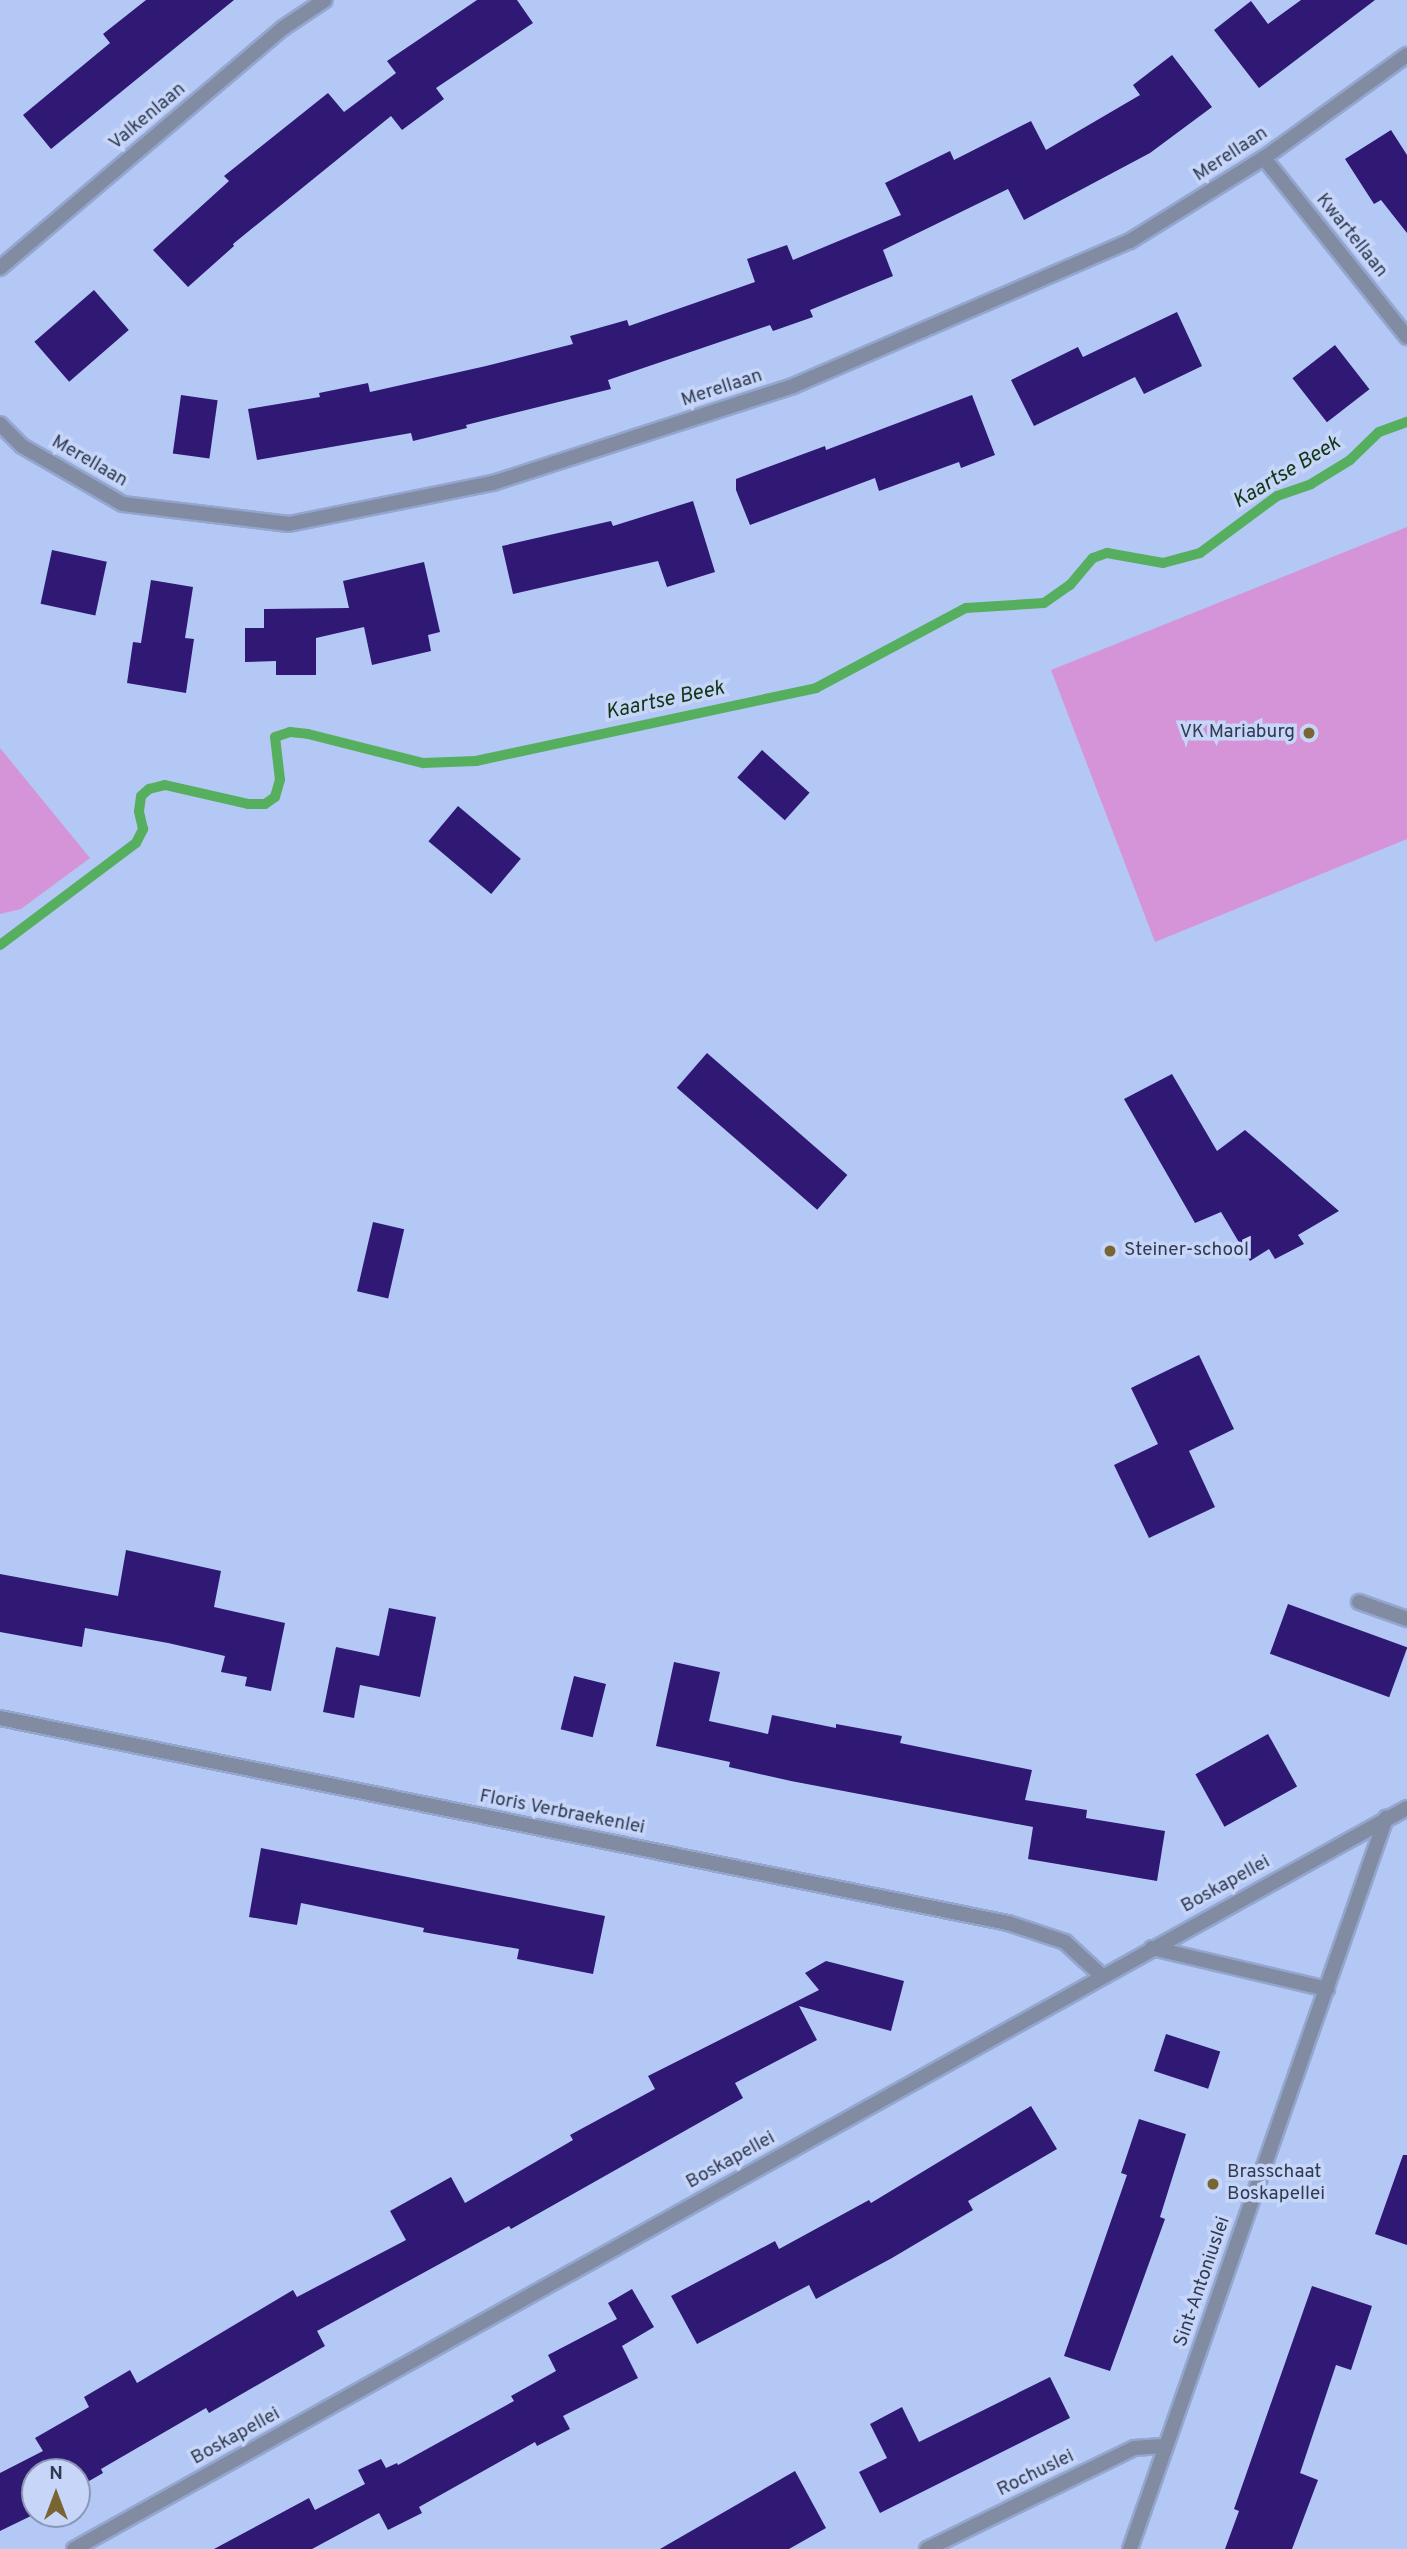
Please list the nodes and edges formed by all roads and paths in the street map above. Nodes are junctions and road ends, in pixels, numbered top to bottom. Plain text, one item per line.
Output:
1 (325, 0) edge
2 (1407, 55) edge
3 (1265, 158) junction
4 (0, 268) edge
5 (1407, 337) edge
6 (0, 424) edge
7 (1359, 1602) dead end
8 (1407, 1619) edge
9 (0, 1718) edge
10 (1407, 1808) edge
11 (1387, 1818) junction
12 (1152, 1948) junction
13 (1102, 1976) junction
14 (1326, 1989) junction
15 (1166, 2446) junction
16 (74, 2549) edge
17 (927, 2549) edge
18 (1130, 2549) edge

1 - 4 street, Valkenlaan
2 - 3 street, Merellaan
3 - 5 street, Kwartellaan
3 - 6 street, Merellaan
7 - 8 street
9 - 13 street, Floris Verbraekenlei
10 - 11 street, Boskapellei
11 - 12 street, Boskapellei
11 - 14 street, Sint-Antoniuslei
12 - 13 street, Boskapellei
12 - 14 street
13 - 16 street, Boskapellei
14 - 15 street, Sint-Antoniuslei
15 - 17 street, Rochuslei
15 - 18 street, Sint-Antoniuslei

